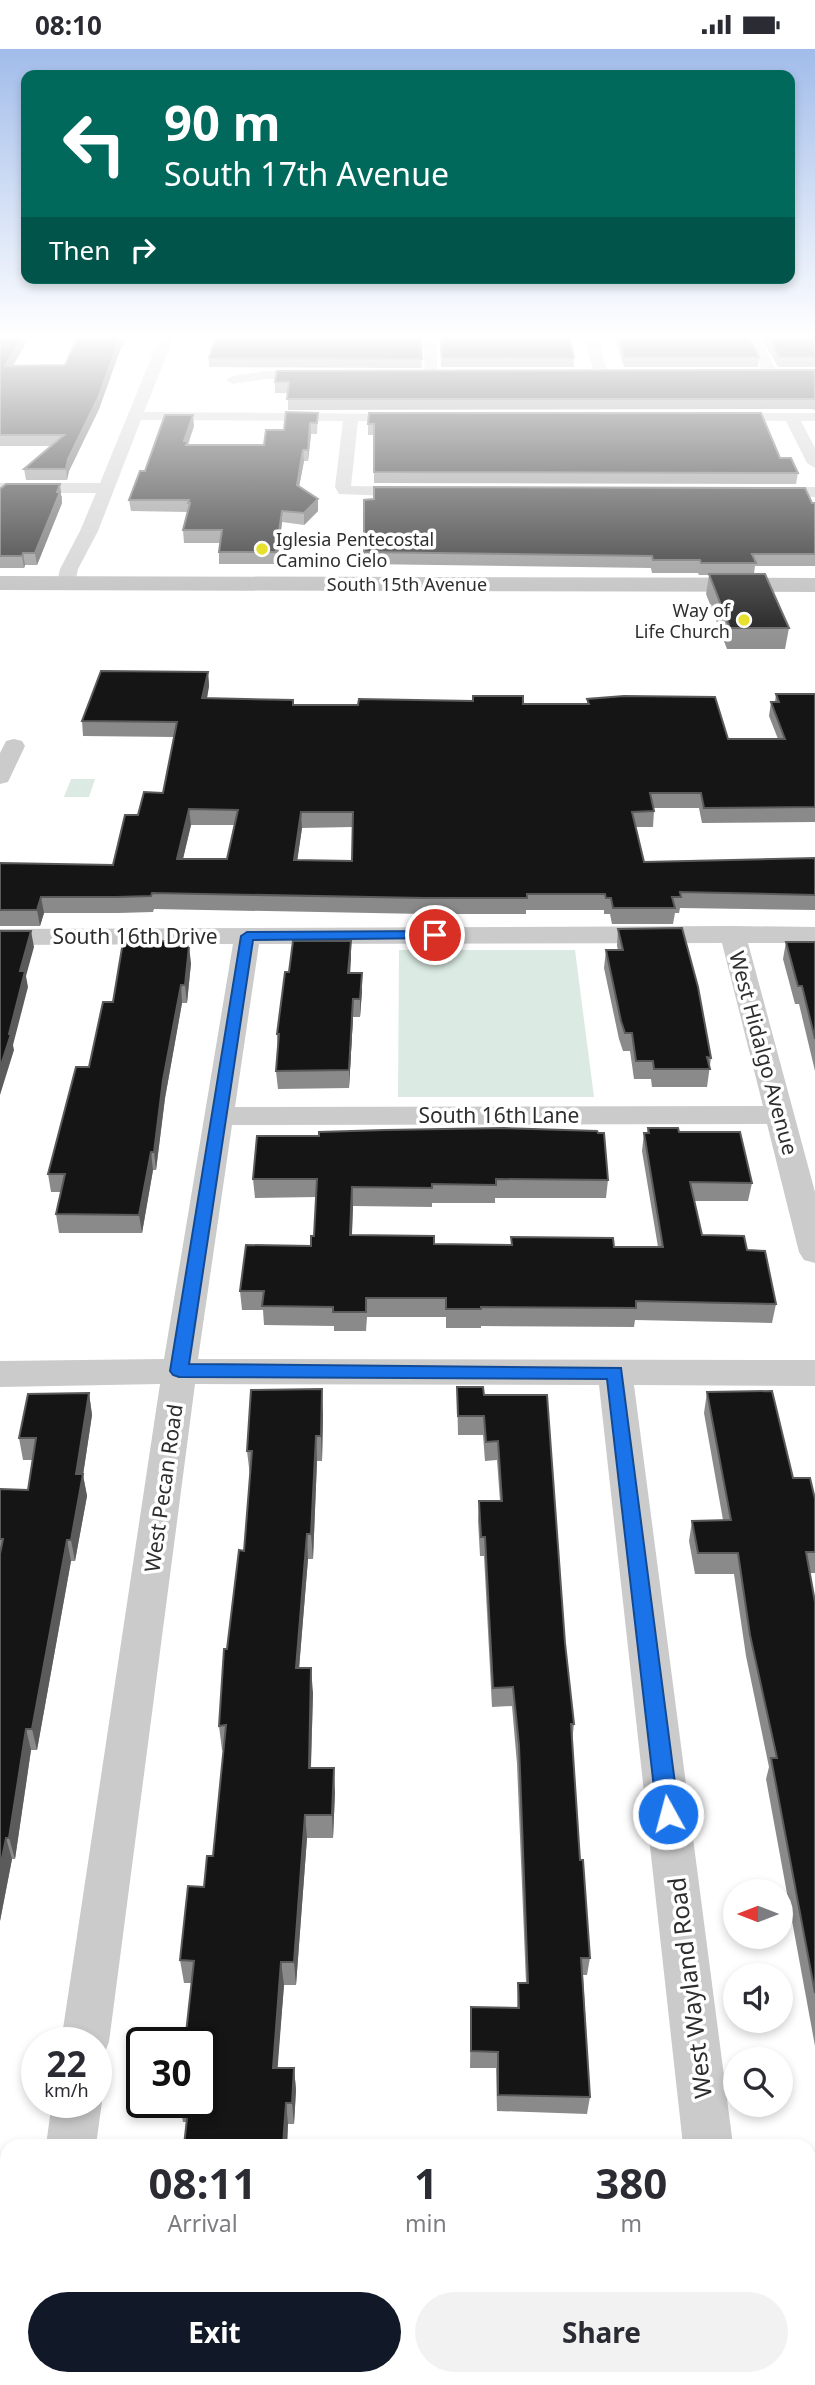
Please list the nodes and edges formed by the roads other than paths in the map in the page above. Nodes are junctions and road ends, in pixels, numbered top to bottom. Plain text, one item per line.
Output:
1 (123, 443) edge
2 (348, 443) edge
3 (805, 443) edge
4 (815, 463) edge
5 (0, 488) edge
6 (105, 488) junction
7 (426, 492) edge
8 (746, 492) edge
9 (815, 492) edge
10 (0, 583) edge
11 (66, 583) junction
12 (815, 585) edge
13 (14, 746) dead end
14 (0, 777) edge
15 (733, 934) junction
16 (815, 935) edge
17 (247, 936) junction
18 (0, 937) edge
19 (780, 1115) junction
20 (219, 1116) junction
21 (815, 1252) edge
22 (179, 1371) junction
23 (615, 1372) junction
24 (815, 1373) edge
25 (0, 1374) edge
26 (87, 2027) edge
27 (75, 2118) edge
28 (72, 2139) edge
29 (707, 2139) edge

1 - 6 street
2 - 7 street
3 - 4 street
5 - 6 street
6 - 11 street
8 - 9 street
10 - 11 street, South 15th Avenue
11 - 12 street, South 15th Avenue
13 - 14 street
15 - 16 street, South 16th Drive
15 - 17 street, South 16th Drive
15 - 19 street, West Hidalgo Avenue
17 - 18 street, South 16th Drive
17 - 20 street, West Pecan Road
19 - 20 street, South 16th Lane
19 - 21 street, West Hidalgo Avenue
20 - 22 street, West Pecan Road
22 - 23 street
22 - 25 street
22 - 26 street, West Pecan Road
23 - 24 street
23 - 29 street, West Wayland Road
27 - 28 street

